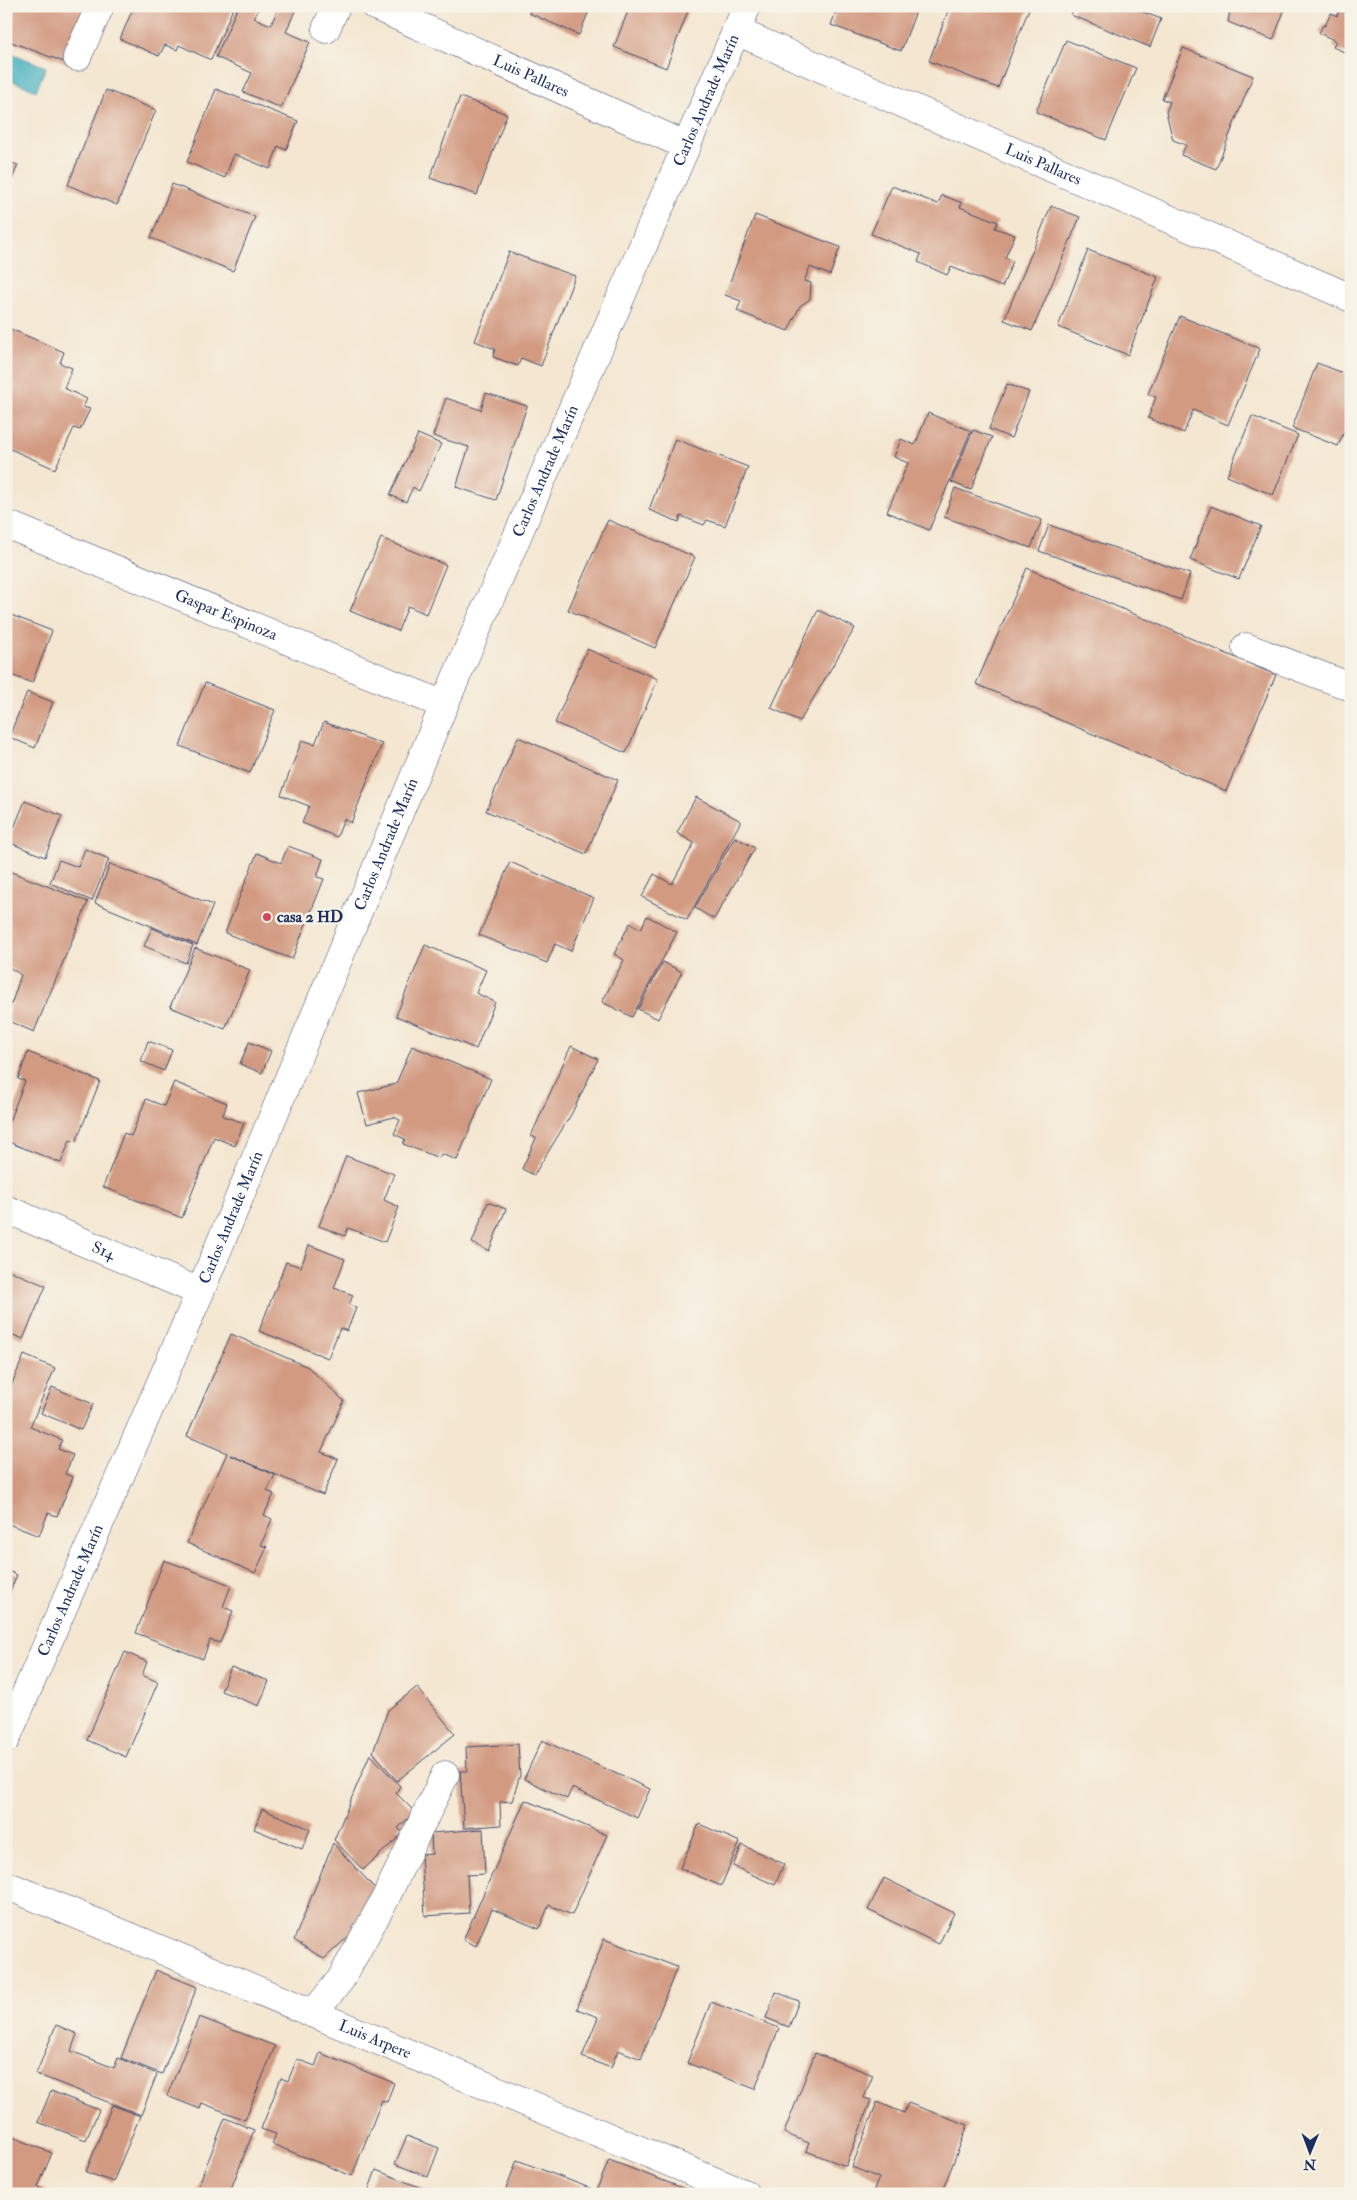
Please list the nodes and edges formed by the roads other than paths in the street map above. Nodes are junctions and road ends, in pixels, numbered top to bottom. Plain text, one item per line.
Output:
1 (100, 6) edge
2 (375, 6) edge
3 (747, 6) edge
4 (736, 31) junction
5 (77, 57) dead end
6 (687, 146) junction
7 (1351, 298) edge
8 (6, 524) edge
9 (1246, 646) dead end
10 (1351, 687) edge
11 (444, 705) junction
12 (6, 1209) edge
13 (200, 1292) junction
14 (6, 1739) edge
15 (445, 1774) dead end
16 (6, 1885) edge
17 (313, 2014) junction
18 (745, 2194) edge

1 - 5 street
2 - 6 street, Luis Pallares
3 - 4 street, Carlos Andrade Marín
4 - 6 street, Carlos Andrade Marín
4 - 7 street, Luis Pallares
6 - 11 street, Carlos Andrade Marín
8 - 11 street, Gaspar Espinoza
9 - 10 street
11 - 13 street, Carlos Andrade Marín
12 - 13 street, S14
13 - 14 street, Carlos Andrade Marín
15 - 17 street
16 - 17 street, Luis Arpere
17 - 18 street, Luis Arpere

